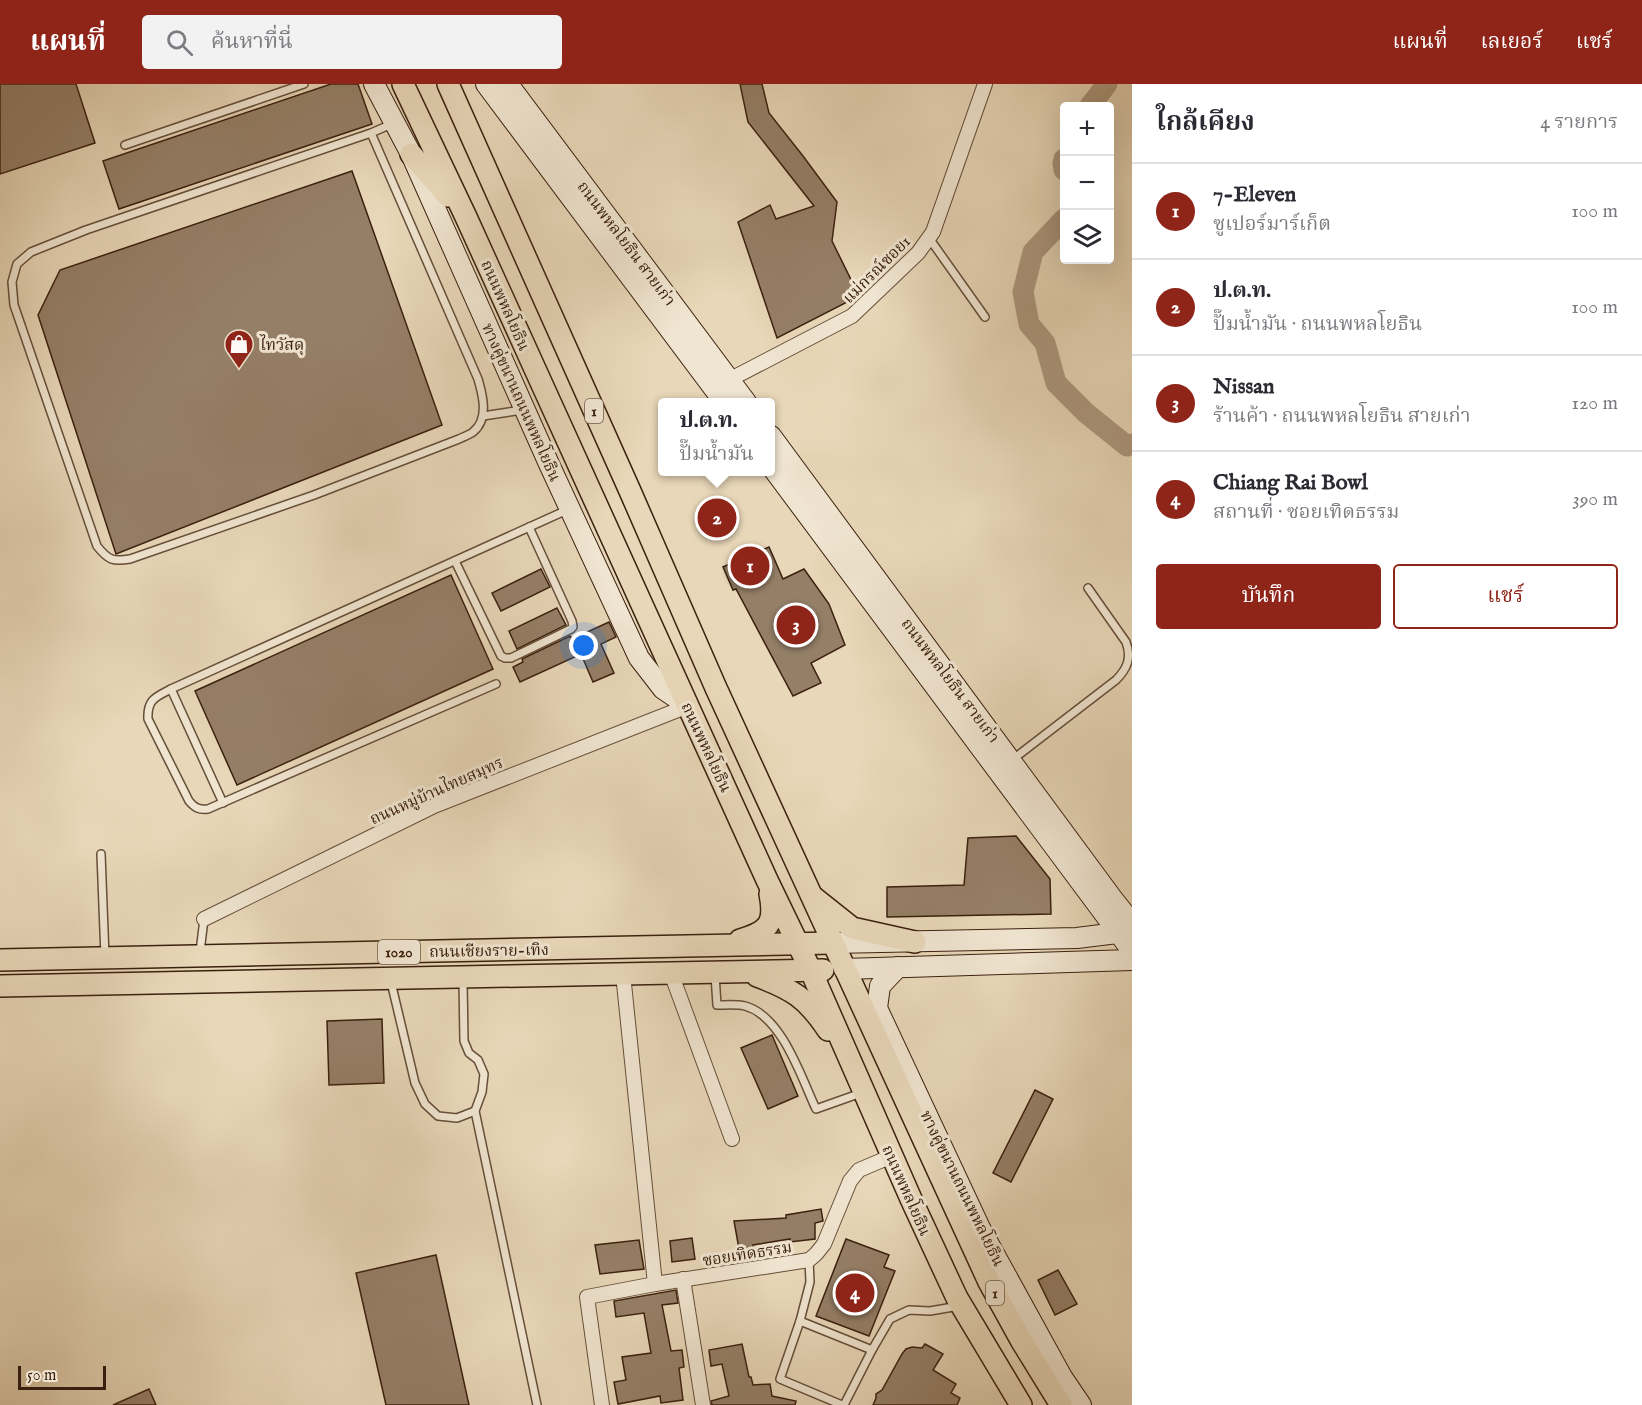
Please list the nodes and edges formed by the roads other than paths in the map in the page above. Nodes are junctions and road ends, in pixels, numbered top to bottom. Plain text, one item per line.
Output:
1 (304, 84) edge
2 (374, 84) edge
3 (403, 84) edge
4 (448, 84) edge
5 (486, 84) edge
6 (508, 84) edge
7 (986, 84) edge
8 (395, 122) junction
9 (371, 133) junction
10 (125, 145) dead end
11 (411, 154) junction
12 (466, 217) junction
13 (929, 238) junction
14 (985, 316) dead end
15 (722, 390) edge
16 (738, 398) edge
17 (525, 410) junction
18 (483, 416) junction
19 (775, 441) edge
20 (775, 471) edge
21 (570, 509) junction
22 (529, 527) junction
23 (455, 561) junction
24 (1088, 588) dead end
25 (496, 684) dead end
26 (171, 689) junction
27 (688, 706) junction
28 (1011, 761) junction
29 (223, 804) junction
30 (100, 854) dead end
31 (767, 880) junction
32 (810, 894) junction
33 (1095, 901) junction
34 (204, 919) joint
35 (1127, 930) edge
36 (1077, 938) junction
37 (915, 942) junction
38 (798, 943) junction
39 (832, 943) junction
40 (725, 945) junction
41 (1132, 951) edge
42 (200, 956) junction
43 (105, 958) junction
44 (0, 960) edge
45 (1132, 960) edge
46 (898, 967) junction
47 (844, 969) junction
48 (743, 971) junction
49 (811, 971) junction
50 (671, 973) junction
51 (715, 973) junction
52 (623, 974) junction
53 (463, 977) junction
54 (391, 979) junction
55 (0, 986) edge
56 (855, 1071) junction
57 (864, 1091) junction
58 (475, 1111) junction
59 (732, 1139) dead end
60 (892, 1156) junction
61 (947, 1191) junction
62 (980, 1228) junction
63 (809, 1260) junction
64 (683, 1279) junction
65 (655, 1284) junction
66 (961, 1305) junction
67 (800, 1321) junction
68 (872, 1350) junction
69 (537, 1405) edge
70 (602, 1405) edge
71 (703, 1405) edge
72 (843, 1405) edge
73 (1020, 1405) edge
74 (1061, 1405) edge
75 (1081, 1405) edge

1 - 10 lane
2 - 8 main road, ทางคู่ขนานถนนพหลโยธิน
3 - 12 main road, ถนนพหลโยธิน / 1
4 - 32 main road, ถนนพหลโยธิน / 1
5 - 15 main road, ถนนพหลโยธิน สายเก่า
6 - 15 main road, ถนนพหลโยธิน สายเก่า
7 - 13 street, แม่กรณ์ซอย1
8 - 9 lane
8 - 11 main road, ทางคู่ขนานถนนพหลโยธิน
9 - 18 lane
9 - 18 lane
11 - 12 main road
11 - 17 main road, ทางคู่ขนานถนนพหลโยธิน
12 - 27 main road, ถนนพหลโยธิน / 1
13 - 14 lane
13 - 15 street, แม่กรณ์ซอย1
15 - 16 main road, ถนนพหลโยธิน สายเก่า
17 - 18 lane
17 - 21 main road, ทางคู่ขนานถนนพหลโยธิน
19 - 28 main road, ถนนพหลโยธิน สายเก่า
20 - 33 main road, ถนนพหลโยธิน สายเก่า
21 - 22 lane
21 - 27 main road, ทางคู่ขนานถนนพหลโยธิน
22 - 23 lane
22 - 23 lane
23 - 26 lane
24 - 28 lane
25 - 29 lane
26 - 29 lane
26 - 29 lane
27 - 31 main road, ถนนพหลโยธิน / 1
27 - 34 street, ถนนหมู่บ้านไทยสมุทร
28 - 35 main road, ถนนพหลโยธิน สายเก่า
30 - 43 lane
31 - 38 main road, ถนนพหลโยธิน / 1
31 - 40 main road
32 - 37 main road
32 - 39 main road, ถนนพหลโยธิน / 1
33 - 35 main road, ถนนพหลโยธิน สายเก่า
33 - 36 main road
34 - 42 lane
35 - 36 main road
35 - 41 main road, ถนนพหลโยธิน สายเก่า
36 - 37 main road
37 - 39 main road
38 - 39 main road, 1020
38 - 40 main road, ถนนเชียงราย-เทิง / 1020
38 - 49 main road, ถนนพหลโยธิน / 1
39 - 47 main road, ถนนพหลโยธิน / 1
40 - 42 main road, ถนนเชียงราย-เทิง / 1020
42 - 43 main road, ถนนเชียงราย-เทิง / 1020
43 - 44 main road, ถนนเชียงราย-เทิง / 1020
45 - 46 main road
46 - 47 main road
46 - 62 main road, ทางคู่ขนานถนนพหลโยธิน / 1
47 - 49 main road, 1020
47 - 61 main road, ถนนพหลโยธิน / 1
48 - 49 main road, 1020
48 - 51 main road, 1020
48 - 56 main road
49 - 56 main road, ถนนพหลโยธิน / 1
50 - 51 main road, 1020
50 - 52 main road, 1020
50 - 59 street
51 - 57 lane
52 - 53 main road, 1020
52 - 65 street
53 - 54 main road, 1020
53 - 58 lane
54 - 55 main road, 1020
54 - 58 lane
56 - 57 main road, ถนนพหลโยธิน / 1
57 - 60 main road, ถนนพหลโยธิน / 1
58 - 69 lane
60 - 63 street, ซอยเทิดธรรม
60 - 66 main road, ถนนพหลโยธิน / 1
61 - 62 main road
61 - 74 main road, ถนนพหลโยธิน / 1
62 - 75 main road, ทางคู่ขนานถนนพหลโยธิน / 1
63 - 64 street, ซอยเทิดธรรม
63 - 67 lane
64 - 65 street, ซอยเทิดธรรม
64 - 71 street
65 - 70 street, ซอยเทิดธรรม
66 - 68 lane
66 - 73 main road, ถนนพหลโยธิน / 1
67 - 68 lane
67 - 72 lane
68 - 72 lane

